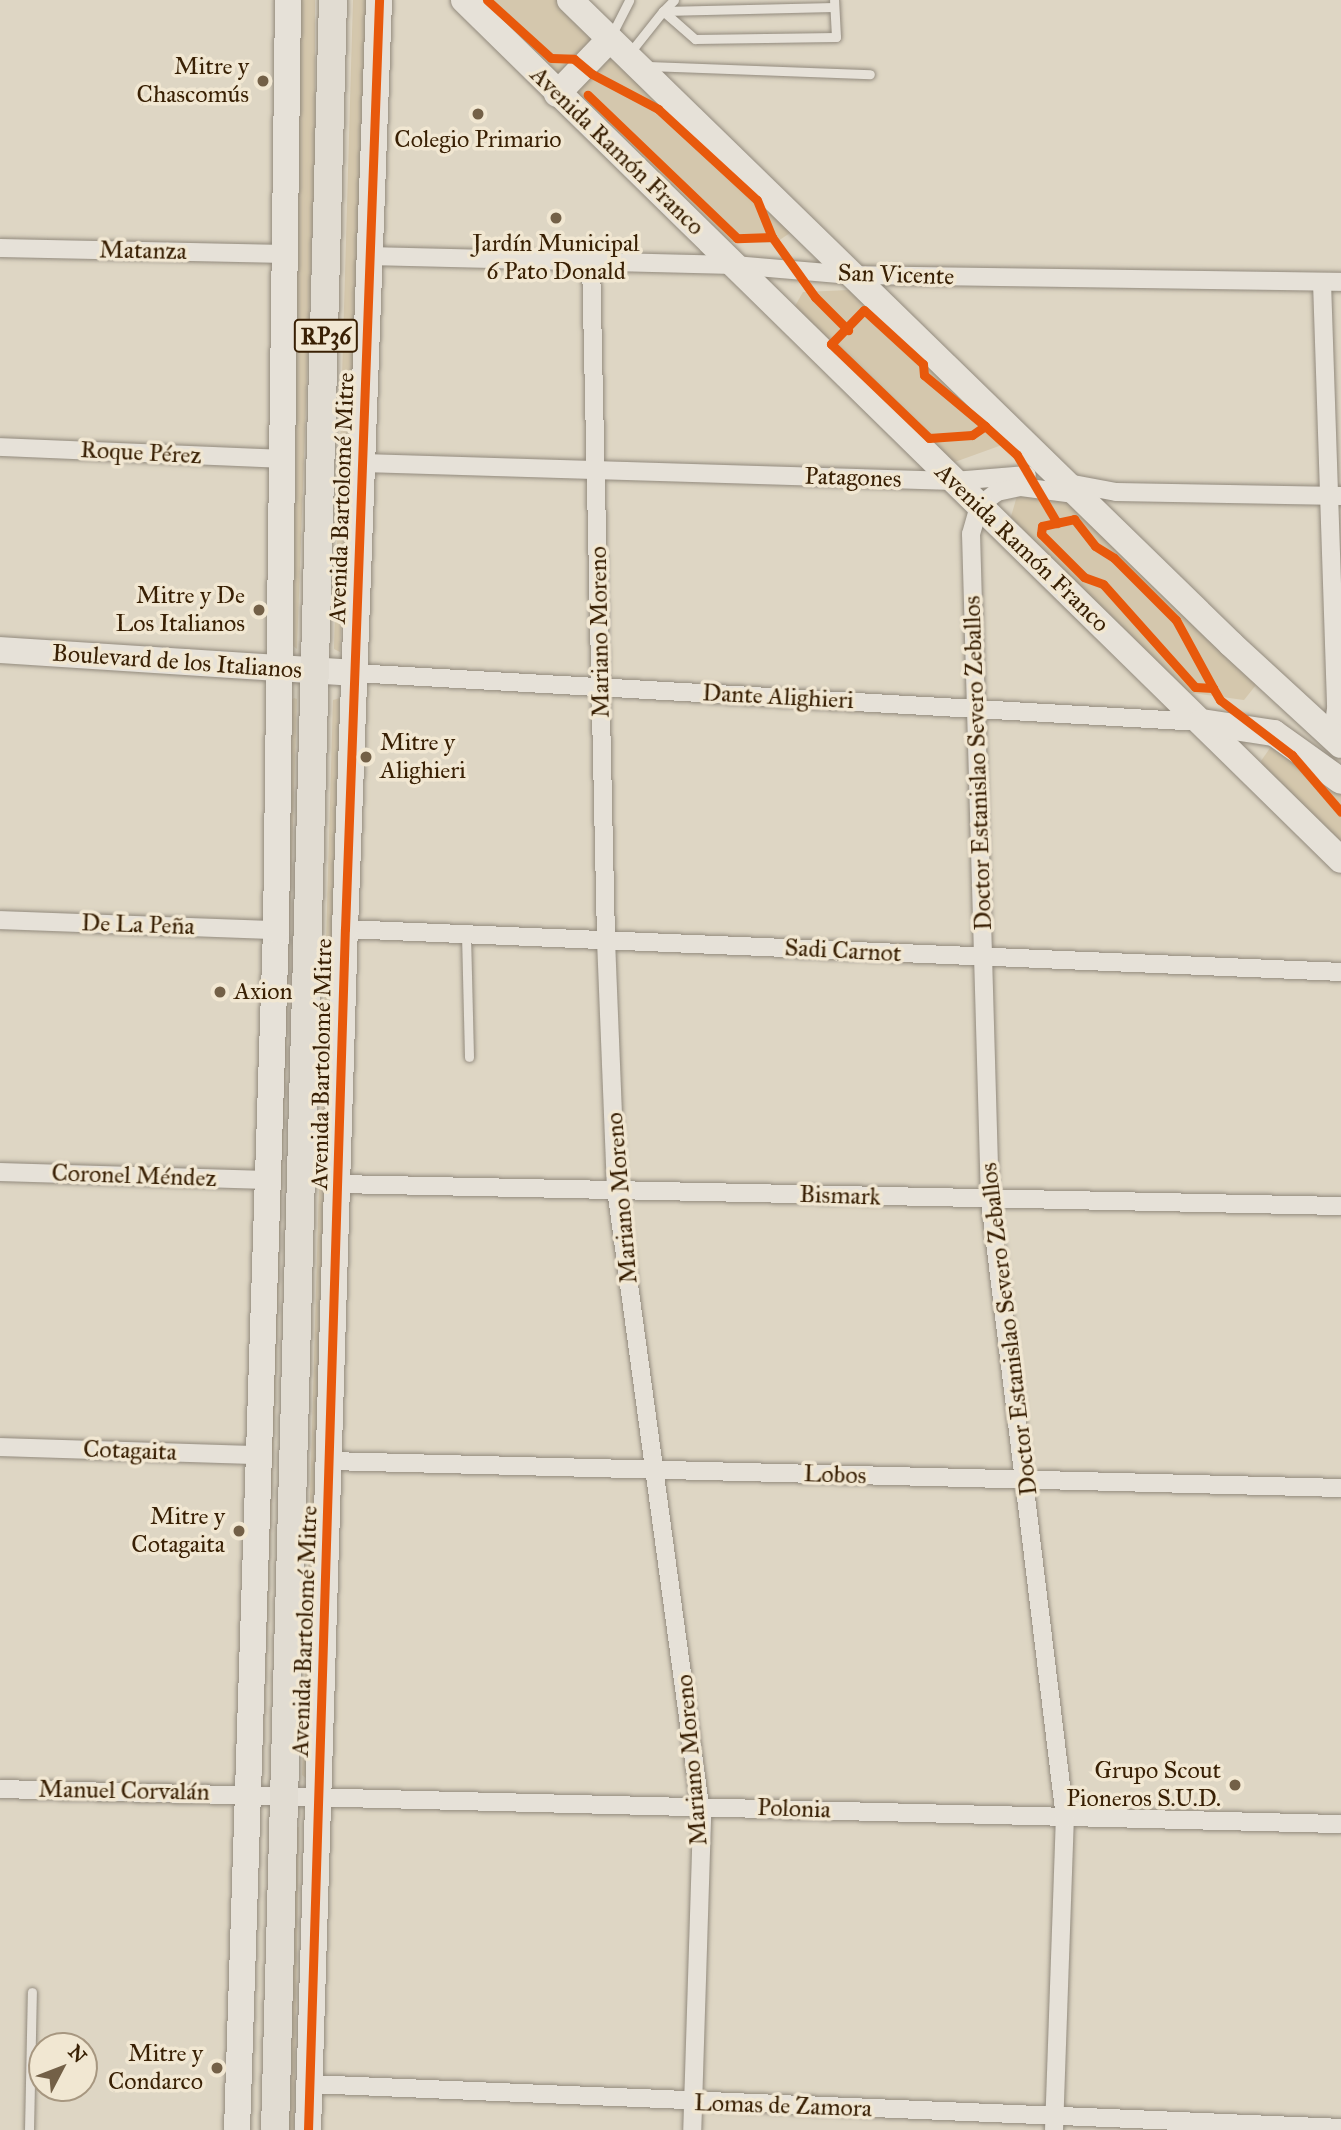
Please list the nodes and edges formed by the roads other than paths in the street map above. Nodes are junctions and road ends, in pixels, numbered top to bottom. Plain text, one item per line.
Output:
1 (288, 0) edge
2 (333, 0) edge
3 (379, 0) edge
4 (464, 0) edge
5 (570, 0) edge
6 (629, 0) edge
7 (674, 0) edge
8 (834, 4) edge
9 (663, 11) junction
10 (625, 54) junction
11 (870, 74) dead end
12 (557, 94) junction
13 (0, 248) edge
14 (286, 254) junction
15 (368, 256) junction
16 (591, 261) junction
17 (734, 265) junction
18 (851, 275) junction
19 (1322, 282) junction
20 (1341, 282) edge
21 (0, 447) edge
22 (282, 459) junction
23 (363, 463) junction
24 (596, 470) junction
25 (954, 481) junction
26 (1071, 489) junction
27 (1333, 496) edge
28 (979, 506) junction
29 (1231, 644) junction
30 (0, 650) edge
31 (280, 668) junction
32 (317, 671) junction
33 (354, 673) junction
34 (601, 687) junction
35 (975, 708) junction
36 (1201, 722) junction
37 (1338, 738) edge
38 (1341, 766) edge
39 (1341, 781) edge
40 (1341, 860) edge
41 (0, 920) edge
42 (345, 929) junction
43 (275, 930) junction
44 (466, 934) junction
45 (606, 940) junction
46 (985, 958) junction
47 (1341, 972) edge
48 (469, 1057) dead end
49 (0, 1172) edge
50 (267, 1180) junction
51 (339, 1184) junction
52 (616, 1189) junction
53 (990, 1201) junction
54 (1341, 1206) edge
55 (0, 1447) edge
56 (260, 1455) junction
57 (330, 1461) junction
58 (656, 1470) junction
59 (1027, 1481) junction
60 (1341, 1488) edge
61 (0, 1789) edge
62 (248, 1795) junction
63 (284, 1797) junction
64 (318, 1798) junction
65 (701, 1807) junction
66 (1065, 1818) junction
67 (1341, 1824) edge
68 (32, 1992) dead end
69 (310, 2084) junction
70 (693, 2102) junction
71 (1054, 2123) edge
72 (1341, 2127) edge
73 (29, 2130) edge
74 (237, 2130) edge
75 (275, 2130) edge
76 (308, 2130) edge
77 (692, 2130) edge

1 - 14 street, Avenida Bartolomé Mitre
2 - 32 main road, Avenida Bartolomé Mitre / RP36
3 - 15 street, Avenida Bartolomé Mitre
4 - 12 street, Avenida Ramón Franco
5 - 10 street
6 - 10 lane
7 - 9 lane
8 - 9 lane
8 - 9 lane
9 - 10 lane
10 - 11 lane
10 - 12 street
10 - 18 street
12 - 17 street, Avenida Ramón Franco
13 - 14 street, Matanza
14 - 22 street, Avenida Bartolomé Mitre
15 - 16 street, San Vicente
15 - 23 street, Avenida Bartolomé Mitre
16 - 17 street, San Vicente
16 - 24 street, Mariano Moreno
17 - 18 street, San Vicente
17 - 25 street, Avenida Ramón Franco
18 - 19 street, San Vicente
18 - 26 street
19 - 20 street, San Vicente
19 - 27 street
21 - 22 street, Roque Pérez
22 - 31 street, Avenida Bartolomé Mitre
23 - 24 street, Patagones
23 - 33 street, Avenida Bartolomé Mitre
24 - 25 street, Patagones
24 - 34 street, Mariano Moreno
25 - 26 street, Patagones
25 - 28 street, Avenida Ramón Franco
26 - 27 street, Patagones
26 - 28 street
26 - 29 street
27 - 37 street
28 - 35 street, Doctor Estanislao Severo Zeballos
28 - 36 street, Avenida Ramón Franco
29 - 37 street
29 - 38 street
30 - 31 street, Boulevard de los Italianos
31 - 32 street, Boulevard de los Italianos
31 - 43 street, Avenida Bartolomé Mitre
32 - 33 street, Boulevard de los Italianos
32 - 63 main road, Avenida Bartolomé Mitre / RP36
33 - 34 street, Dante Alighieri
33 - 42 street, Avenida Bartolomé Mitre
34 - 35 street, Dante Alighieri
34 - 45 street, Mariano Moreno
35 - 36 street, Dante Alighieri
35 - 46 street, Doctor Estanislao Severo Zeballos
36 - 39 street
36 - 40 street, Avenida Ramón Franco
41 - 43 street, De La Peña
42 - 44 street, Sadi Carnot
42 - 51 street, Avenida Bartolomé Mitre
43 - 50 street, Avenida Bartolomé Mitre
44 - 45 street, Sadi Carnot
44 - 48 lane
45 - 46 street, Sadi Carnot
45 - 52 street, Mariano Moreno
46 - 47 street, Sadi Carnot
46 - 53 street, Doctor Estanislao Severo Zeballos
49 - 50 street, Coronel Méndez
50 - 56 street, Avenida Bartolomé Mitre
51 - 52 street, Bismark
51 - 57 street, Avenida Bartolomé Mitre
52 - 53 street, Bismark
52 - 58 street, Mariano Moreno
53 - 54 street, Bismark
53 - 59 street, Doctor Estanislao Severo Zeballos
55 - 56 street, Cotagaita
56 - 62 street, Avenida Bartolomé Mitre
57 - 58 street, Lobos
57 - 64 street, Avenida Bartolomé Mitre
58 - 59 street, Lobos
58 - 65 street, Mariano Moreno
59 - 60 street, Lobos
59 - 66 street, Doctor Estanislao Severo Zeballos
61 - 62 street, Manuel Corvalán
62 - 63 street, Polonia
62 - 74 street, Avenida Bartolomé Mitre
63 - 64 street, Polonia
63 - 75 main road, Avenida Bartolomé Mitre / RP36
64 - 65 street, Polonia
64 - 69 street, Avenida Bartolomé Mitre
65 - 66 street, Polonia
65 - 70 street, Mariano Moreno
66 - 67 street, Polonia
66 - 71 street, Doctor Estanislao Severo Zeballos
68 - 73 lane
69 - 70 street, Lomas de Zamora
69 - 76 street, Avenida Bartolomé Mitre
70 - 71 street, Lomas de Zamora
70 - 77 street, Mariano Moreno
71 - 72 street, Lomas de Zamora

